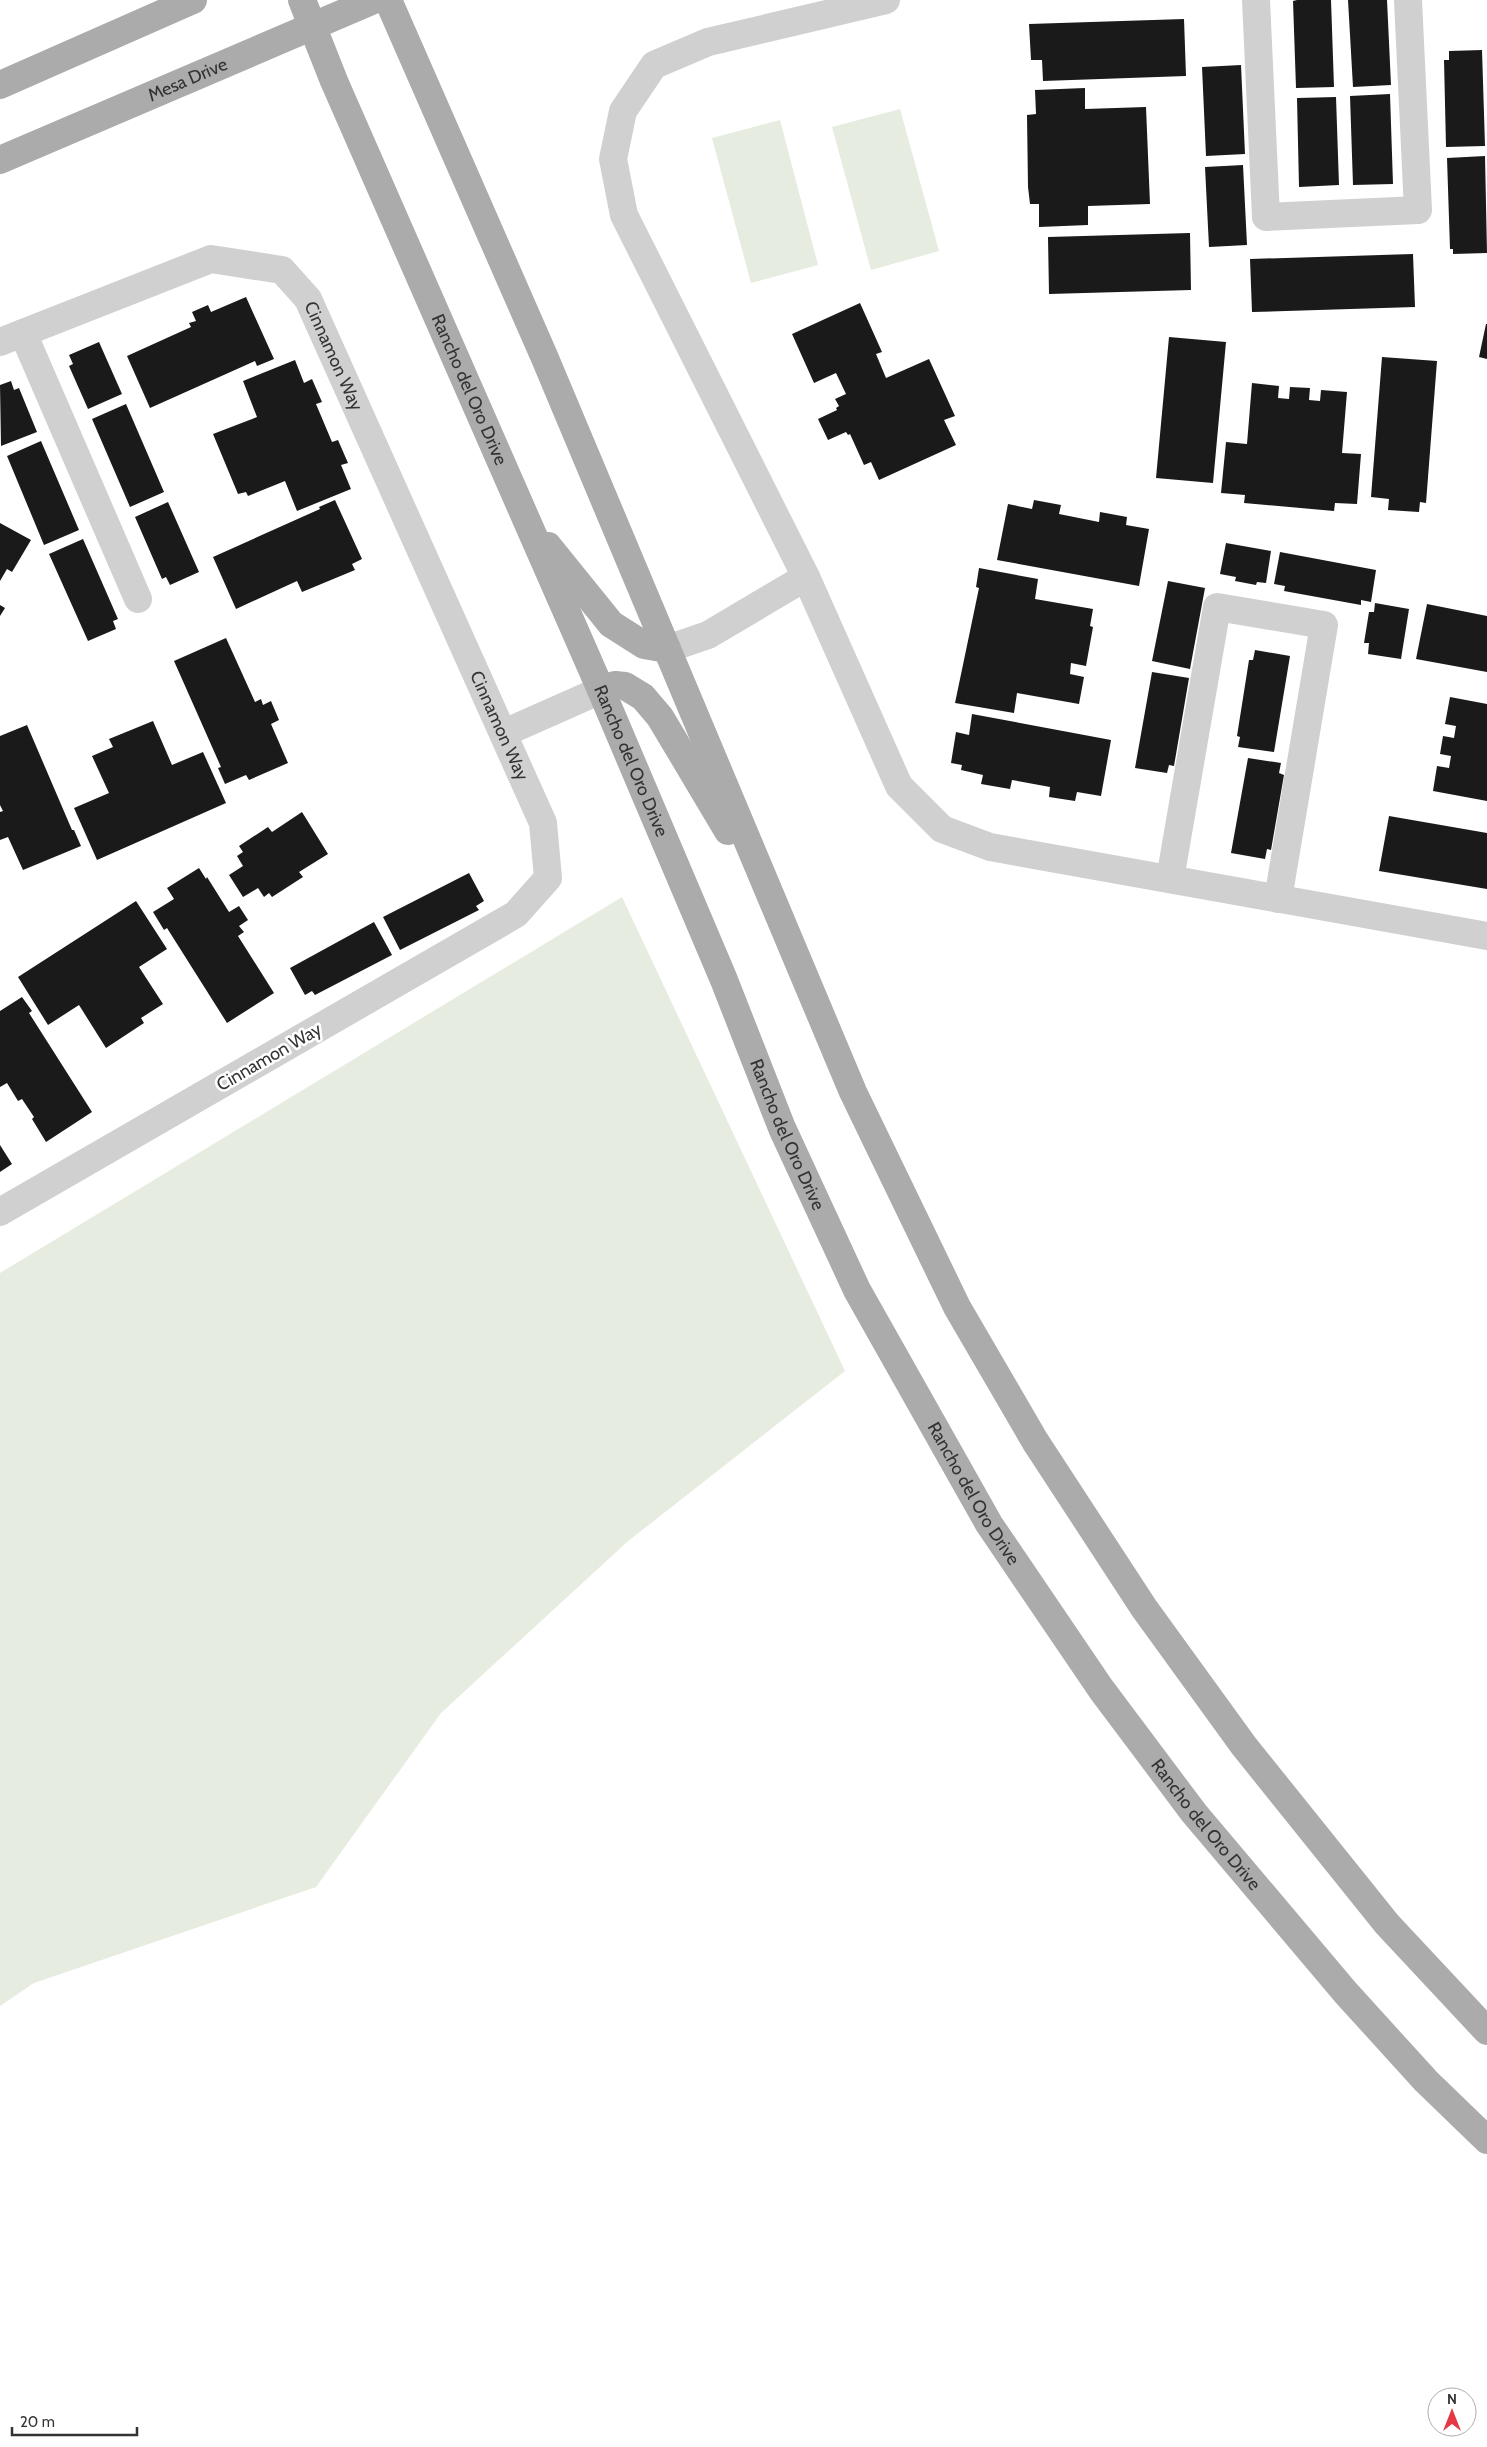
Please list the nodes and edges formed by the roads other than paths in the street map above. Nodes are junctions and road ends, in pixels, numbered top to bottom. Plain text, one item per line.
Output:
1 (193, 0) edge
2 (302, 0) edge
3 (374, 0) edge
4 (388, 0) edge
5 (886, 0) edge
6 (1256, 0) edge
7 (1408, 0) edge
8 (312, 25) junction
9 (0, 85) edge
10 (0, 160) edge
11 (11, 338) edge
12 (525, 517) junction
13 (806, 576) junction
14 (138, 599) dead end
15 (666, 649) junction
16 (601, 690) junction
17 (504, 733) junction
18 (1170, 879) junction
19 (1278, 899) junction
20 (779, 916) junction
21 (1487, 936) edge
22 (0, 1212) edge
23 (1487, 2030) edge
24 (1487, 2140) edge

1 - 9 main road
2 - 8 main road, Rancho del Oro Drive
3 - 8 main road, Mesa Drive
4 - 15 main road
5 - 13 street
6 - 7 street
8 - 10 main road, Mesa Drive
8 - 12 main road, Rancho del Oro Drive
11 - 14 street
11 - 17 street, Cinnamon Way
12 - 15 main road
12 - 16 main road, Rancho del Oro Drive
13 - 15 street
13 - 18 street
15 - 20 main road
16 - 17 street
16 - 20 main road
16 - 24 main road, Rancho del Oro Drive
17 - 22 street, Cinnamon Way
18 - 19 street
18 - 19 street
19 - 21 street
20 - 23 main road

